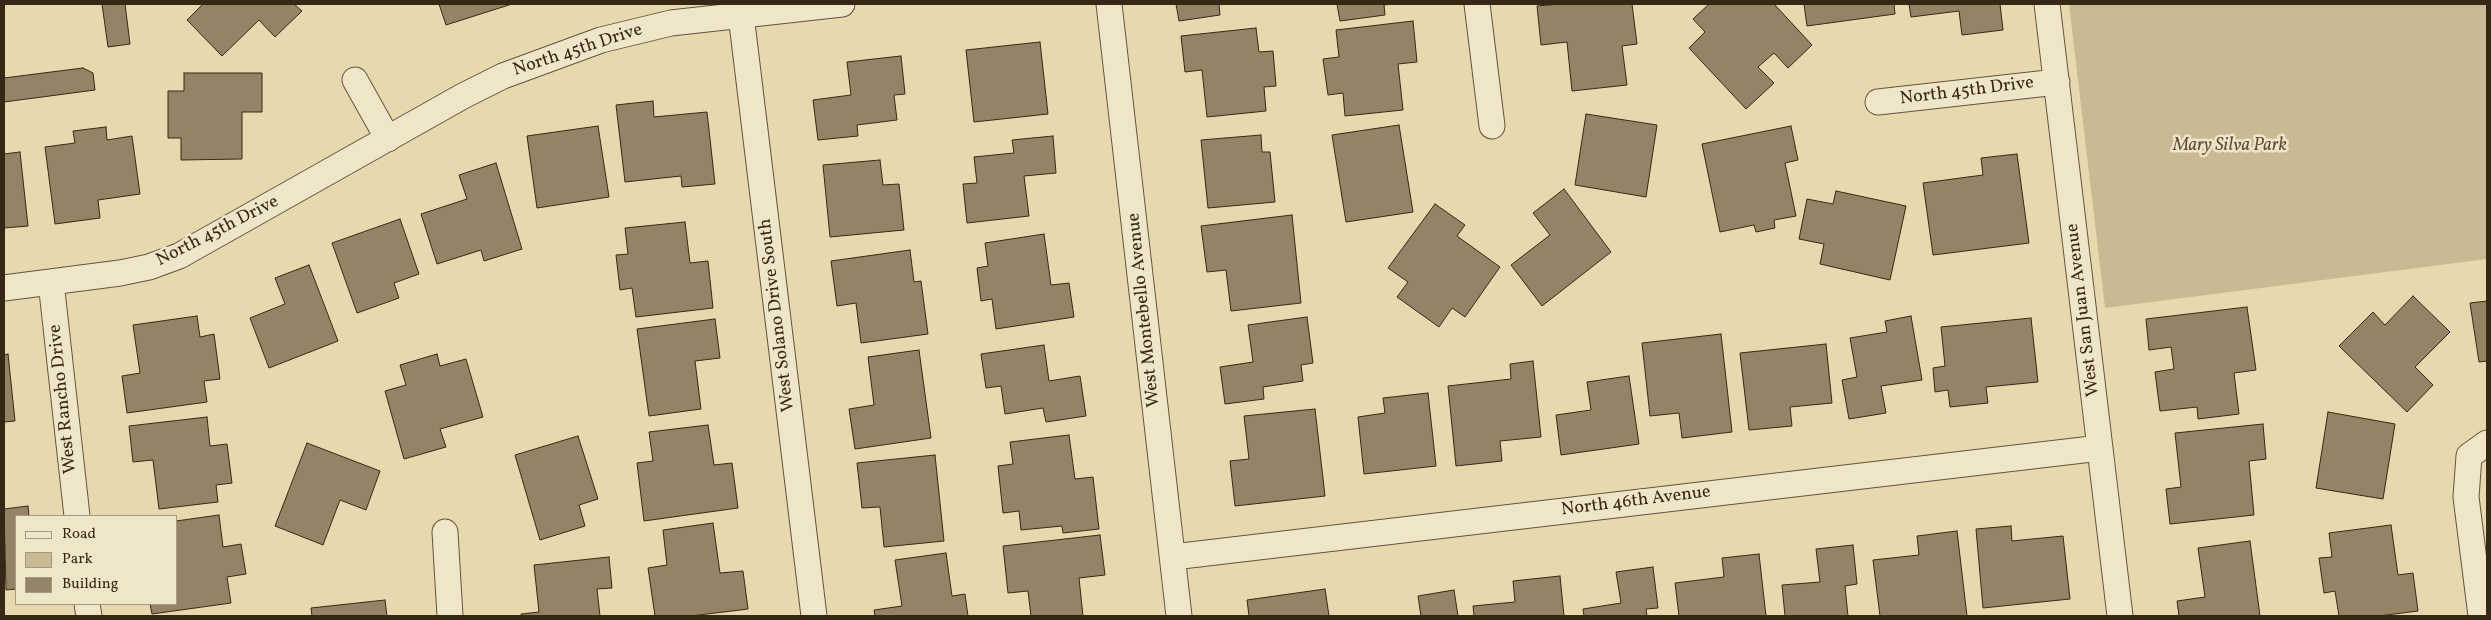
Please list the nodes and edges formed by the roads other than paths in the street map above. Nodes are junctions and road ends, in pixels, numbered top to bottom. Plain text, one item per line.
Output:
1 (842, 4) edge
2 (1109, 4) edge
3 (1477, 4) edge
4 (2047, 4) edge
5 (741, 15) junction
6 (355, 80) dead end
7 (2056, 82) junction
8 (1878, 102) dead end
9 (1492, 126) dead end
10 (388, 139) junction
11 (51, 282) junction
12 (4, 288) edge
13 (2100, 448) junction
14 (2478, 449) edge
15 (77, 515) edge
16 (445, 532) dead end
17 (1172, 557) junction
18 (450, 616) edge
19 (814, 616) edge
20 (1180, 616) edge
21 (2120, 616) edge
22 (2481, 616) edge

1 - 5 street, North 45th Drive
2 - 17 street, West Montebello Avenue
3 - 9 street
4 - 7 street, West San Juan Avenue
5 - 10 street, North 45th Drive
5 - 19 street, West Solano Drive South
6 - 10 street
7 - 8 street, North 45th Drive
7 - 13 street, West San Juan Avenue
10 - 11 street, North 45th Drive
11 - 12 street, North 45th Drive
11 - 15 street, West Rancho Drive
13 - 17 street, North 46th Avenue
13 - 21 street, West San Juan Avenue
14 - 22 street
16 - 18 street
17 - 20 street, West Montebello Avenue

